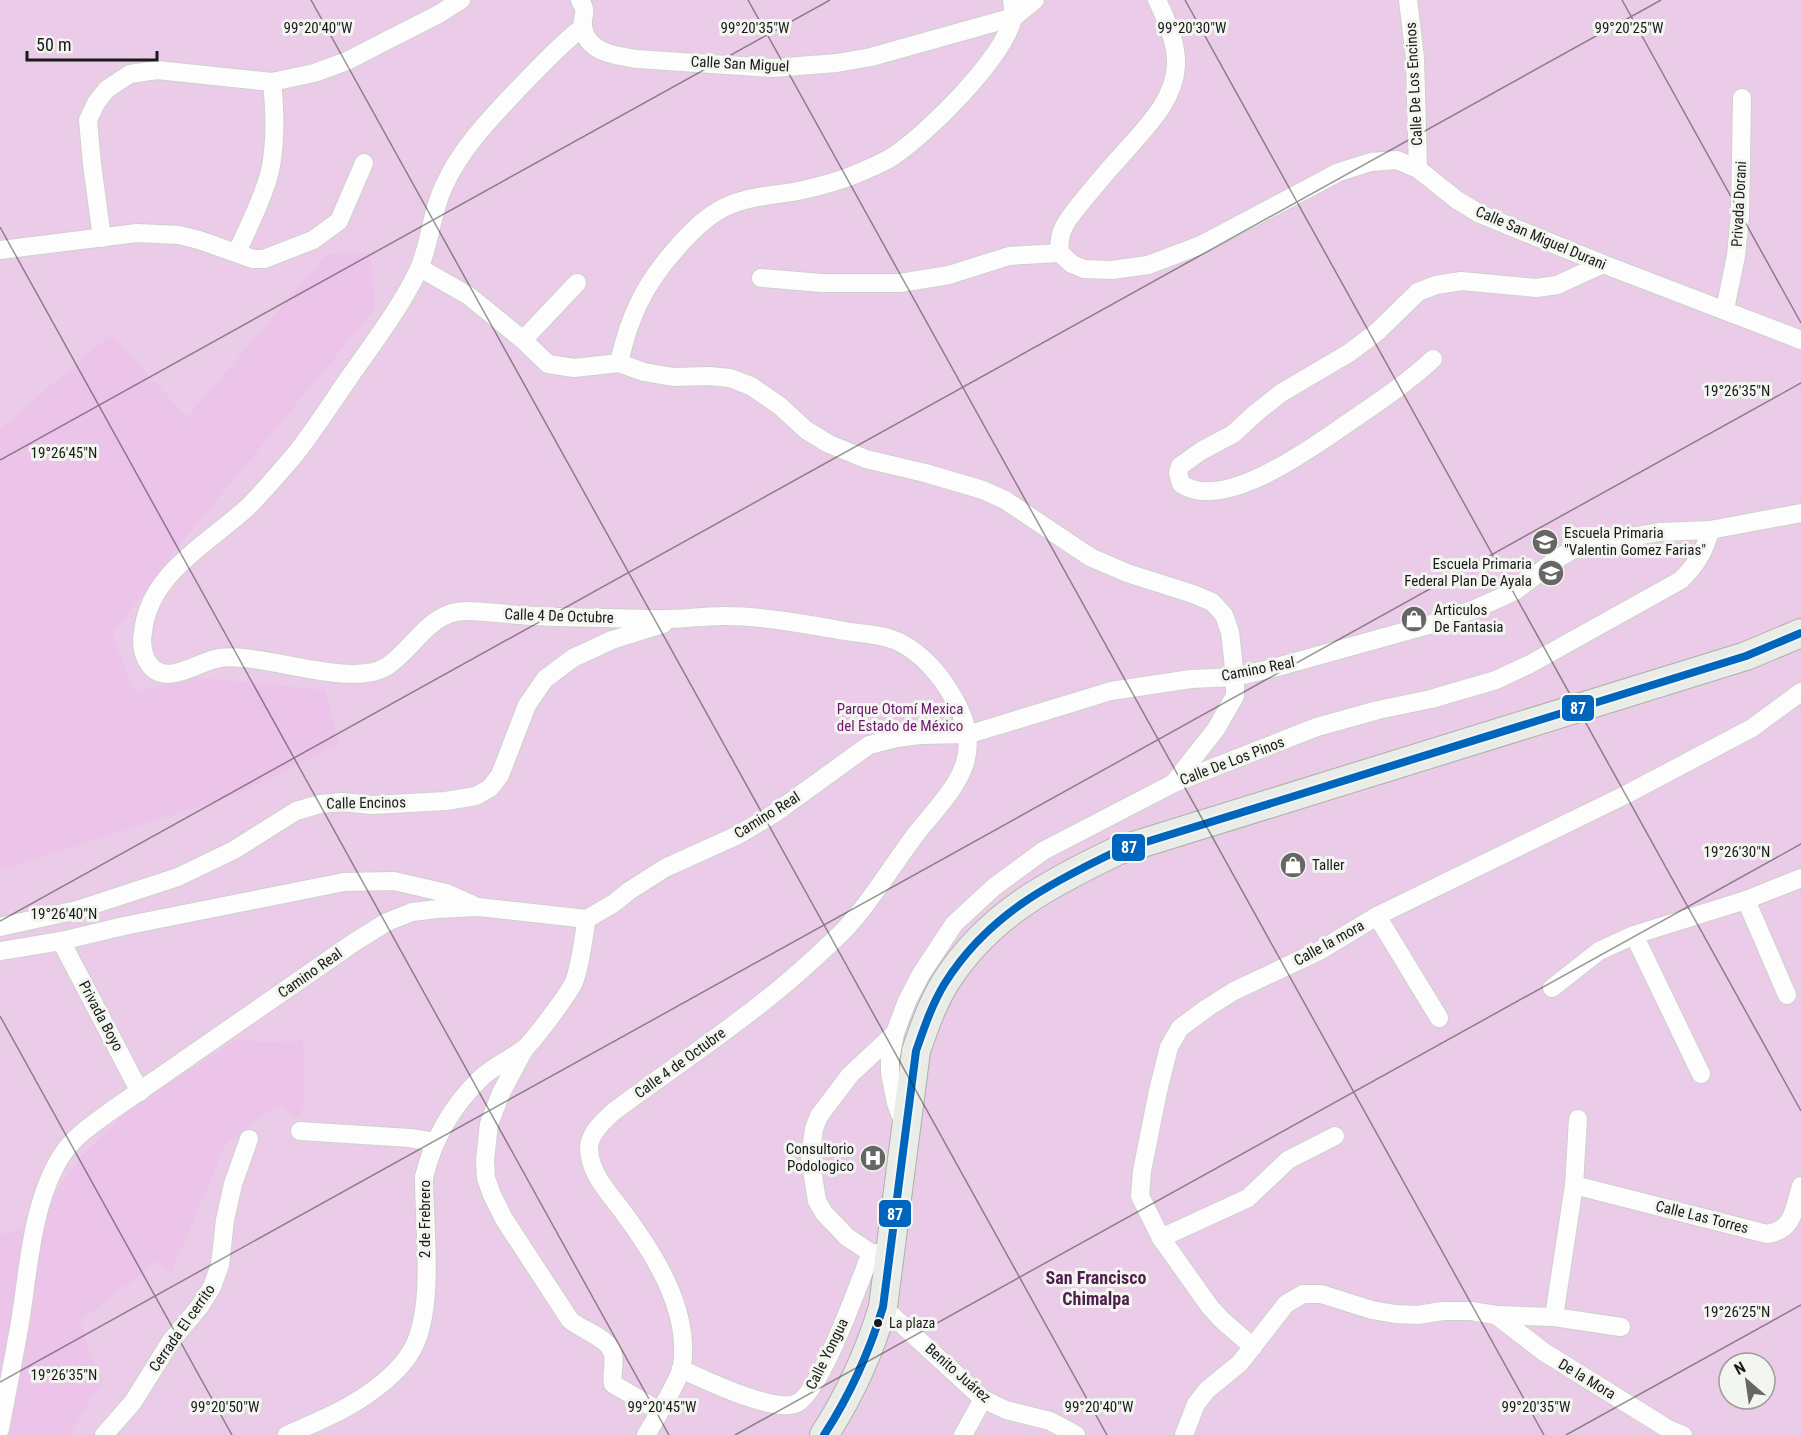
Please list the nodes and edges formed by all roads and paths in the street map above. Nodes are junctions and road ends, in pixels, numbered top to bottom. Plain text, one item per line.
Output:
1 (461, 0) edge
2 (580, 0) edge
3 (1035, 0) edge
4 (1157, 0) edge
5 (1408, 0) edge
6 (1013, 8) edge
7 (583, 27) junction
8 (272, 82) junction
9 (1742, 98) dead end
10 (364, 163) dead end
11 (1418, 169) junction
12 (102, 238) junction
13 (0, 250) edge
14 (237, 252) junction
15 (1060, 253) junction
16 (1603, 264) junction
17 (420, 268) junction
18 (761, 278) dead end
19 (577, 283) dead end
20 (1725, 309) junction
21 (524, 340) junction
22 (1801, 340) edge
23 (1433, 359) dead end
24 (619, 363) junction
25 (1801, 513) edge
26 (1710, 530) junction
27 (673, 620) junction
28 (1801, 633) edge
29 (1235, 677) junction
30 (1801, 692) edge
31 (970, 734) junction
32 (1174, 783) junction
33 (1801, 878) edge
34 (1746, 900) junction
35 (478, 908) junction
36 (1377, 916) junction
37 (586, 919) junction
38 (0, 927) edge
39 (1634, 935) junction
40 (61, 941) junction
41 (0, 951) edge
42 (1552, 988) dead end
43 (1787, 995) dead end
44 (1439, 1018) dead end
45 (894, 1033) junction
46 (525, 1048) junction
47 (1701, 1074) dead end
48 (140, 1092) junction
49 (1578, 1119) dead end
50 (905, 1127) junction
51 (300, 1131) dead end
52 (1335, 1136) dead end
53 (249, 1139) dead end
54 (435, 1142) junction
55 (1574, 1185) junction
56 (1801, 1186) edge
57 (1161, 1238) junction
58 (880, 1253) junction
59 (883, 1307) junction
60 (1496, 1315) junction
61 (1554, 1317) junction
62 (1621, 1327) dead end
63 (1253, 1347) junction
64 (681, 1369) junction
65 (983, 1399) junction
66 (659, 1411) junction
67 (0, 1429) edge
68 (104, 1435) edge
69 (287, 1435) edge
70 (646, 1435) edge
71 (824, 1435) edge
72 (963, 1435) edge
73 (1076, 1435) edge
74 (1184, 1435) edge
75 (1683, 1435) edge

1 - 8 street
2 - 7 street, Calle San Miguel
3 - 6 street, Calle San Miguel
4 - 15 street
5 - 11 street, Calle De Los Encinos
6 - 7 street, Calle San Miguel
6 - 24 street
7 - 17 street
8 - 12 street
8 - 14 street
9 - 20 street, Privada Dorani
10 - 14 street
11 - 15 street, Calle San Miguel Durani
11 - 16 street, Calle San Miguel Durani
12 - 13 street
12 - 14 street
15 - 18 street
16 - 20 street, Calle San Miguel Durani
16 - 23 street
17 - 21 street
17 - 27 street, Calle 4 De Octubre
19 - 21 street
20 - 22 street, Calle San Miguel Durani
21 - 24 street
24 - 29 street
25 - 26 street, Camino Real
26 - 29 street, Camino Real
26 - 32 street, Calle De Los Pinos
27 - 31 street, Calle 4 De Octubre
27 - 38 street, Calle Encinos
28 - 50 main road
29 - 31 street, Camino Real
29 - 32 street
30 - 36 street, Calle la mora
31 - 37 street, Camino Real
31 - 64 street, Calle 4 de Octubre
32 - 45 street, Calle De Los Pinos
33 - 34 street
34 - 39 street
34 - 43 street
35 - 37 street, Camino Real
35 - 40 street
35 - 48 street, Camino Real
36 - 44 street
36 - 57 street, Calle la mora
37 - 46 street, 2 de Frebrero
39 - 42 street
39 - 47 street
40 - 41 street
40 - 48 street, Privada Boyo
45 - 50 street, Calle De Los Pinos
45 - 58 street
46 - 54 street, 2 de Frebrero
46 - 66 street
48 - 67 street, Camino Real
49 - 55 street
50 - 58 main road
51 - 54 street
52 - 57 street
53 - 68 street, Cerrada El cerrito
54 - 69 street, 2 de Frebrero
55 - 56 street, Calle Las Torres
55 - 61 street
57 - 63 street, Calle la mora
58 - 59 main road
58 - 64 street, Calle Yongua
59 - 65 street, Benito Juárez
59 - 71 main road
60 - 61 street
60 - 63 street
60 - 75 street, De la Mora
61 - 62 street
63 - 74 street
64 - 66 street, Calle 4 de Octubre
65 - 72 street
65 - 73 street, Benito Juárez
66 - 70 street, Calle 4 de Octubre

